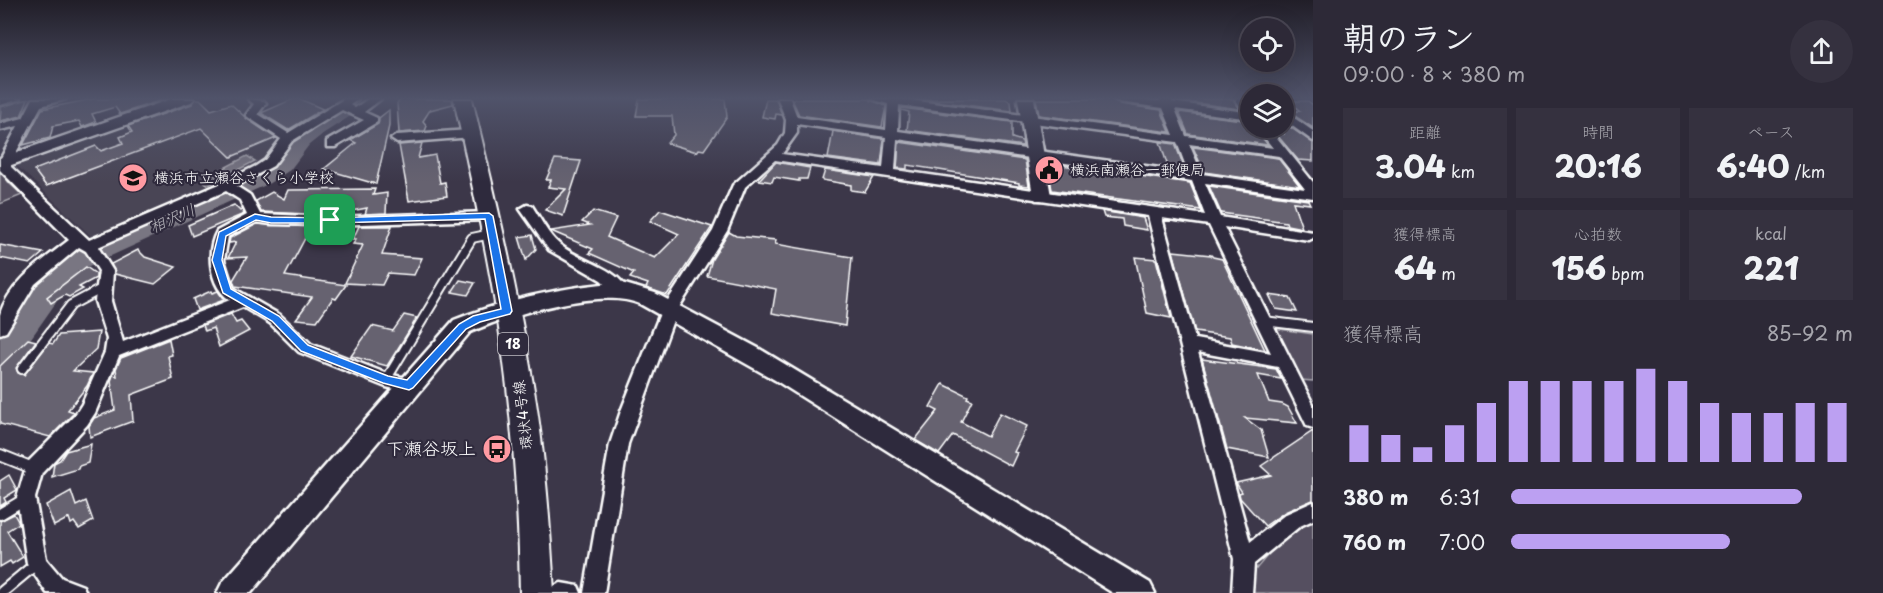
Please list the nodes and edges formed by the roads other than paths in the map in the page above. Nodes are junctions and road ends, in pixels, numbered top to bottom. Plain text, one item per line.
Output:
1 (24, 127) edge
2 (106, 127) edge
3 (270, 127) edge
4 (311, 127) edge
5 (361, 127) edge
6 (469, 127) edge
7 (791, 127) edge
8 (839, 127) edge
9 (892, 127) edge
10 (1030, 127) edge
11 (1087, 127) edge
12 (1176, 127) edge
13 (1300, 127) edge
14 (470, 134) junction
15 (891, 134) junction
16 (1313, 137) edge
17 (288, 138) junction
18 (1271, 138) edge
19 (397, 139) dead end
20 (1181, 139) junction
21 (331, 144) dead end
22 (1284, 153) junction
23 (1035, 154) junction
24 (773, 156) junction
25 (2, 163) edge
26 (889, 173) junction
27 (1197, 177) junction
28 (232, 189) junction
29 (1313, 192) edge
30 (1042, 196) junction
31 (527, 209) dead end
32 (1154, 213) junction
33 (255, 217) junction
34 (1215, 222) junction
35 (491, 225) junction
36 (1309, 235) dead end
37 (88, 248) junction
38 (105, 287) junction
39 (621, 290) junction
40 (243, 301) junction
41 (669, 310) junction
42 (507, 311) junction
43 (1263, 321) junction
44 (1313, 327) edge
45 (0, 328) edge
46 (1187, 344) junction
47 (113, 352) junction
48 (1284, 362) junction
49 (22, 369) dead end
50 (398, 383) junction
51 (1313, 421) edge
52 (0, 455) edge
53 (35, 469) junction
54 (26, 498) junction
55 (1313, 511) edge
56 (0, 514) edge
57 (1244, 559) junction
58 (37, 563) junction
59 (1, 593) edge
60 (76, 593) edge
61 (232, 593) edge
62 (537, 593) edge
63 (561, 593) edge
64 (571, 593) edge
65 (594, 593) edge
66 (1140, 593) edge
67 (1242, 593) edge

1 - 25 street
2 - 25 street
3 - 17 street
4 - 17 street
5 - 21 street
6 - 14 main road, 環状4号線 / 18
7 - 24 street
8 - 15 street
9 - 15 street
10 - 23 street
11 - 20 street
12 - 20 street
13 - 16 street
14 - 19 street
14 - 35 main road, 環状4号線 / 18
15 - 23 street
15 - 26 street
17 - 28 street
18 - 22 street
20 - 22 street
20 - 27 street
22 - 29 street
23 - 27 street
23 - 30 street
24 - 26 street
24 - 41 street
25 - 37 street
26 - 30 street
27 - 29 street
27 - 34 street
28 - 33 street
28 - 37 street
30 - 32 street
31 - 39 street
32 - 34 street
32 - 46 street
33 - 35 street
33 - 40 street
34 - 36 street
34 - 43 street
35 - 42 main road, 環状4号線 / 18
35 - 50 lane
37 - 38 street
37 - 45 street
38 - 47 street
38 - 49 lane
39 - 41 street
39 - 42 street
40 - 47 street
40 - 50 street
41 - 65 street
41 - 66 street
42 - 50 street
42 - 62 main road, 環状4号線 / 18
43 - 44 lane
43 - 48 street
46 - 48 street
46 - 57 street
47 - 53 street
48 - 51 street
50 - 61 street
52 - 53 lane
53 - 54 street
54 - 56 lane
54 - 58 street
55 - 57 street
57 - 67 street
58 - 59 lane
58 - 60 street
63 - 64 street

